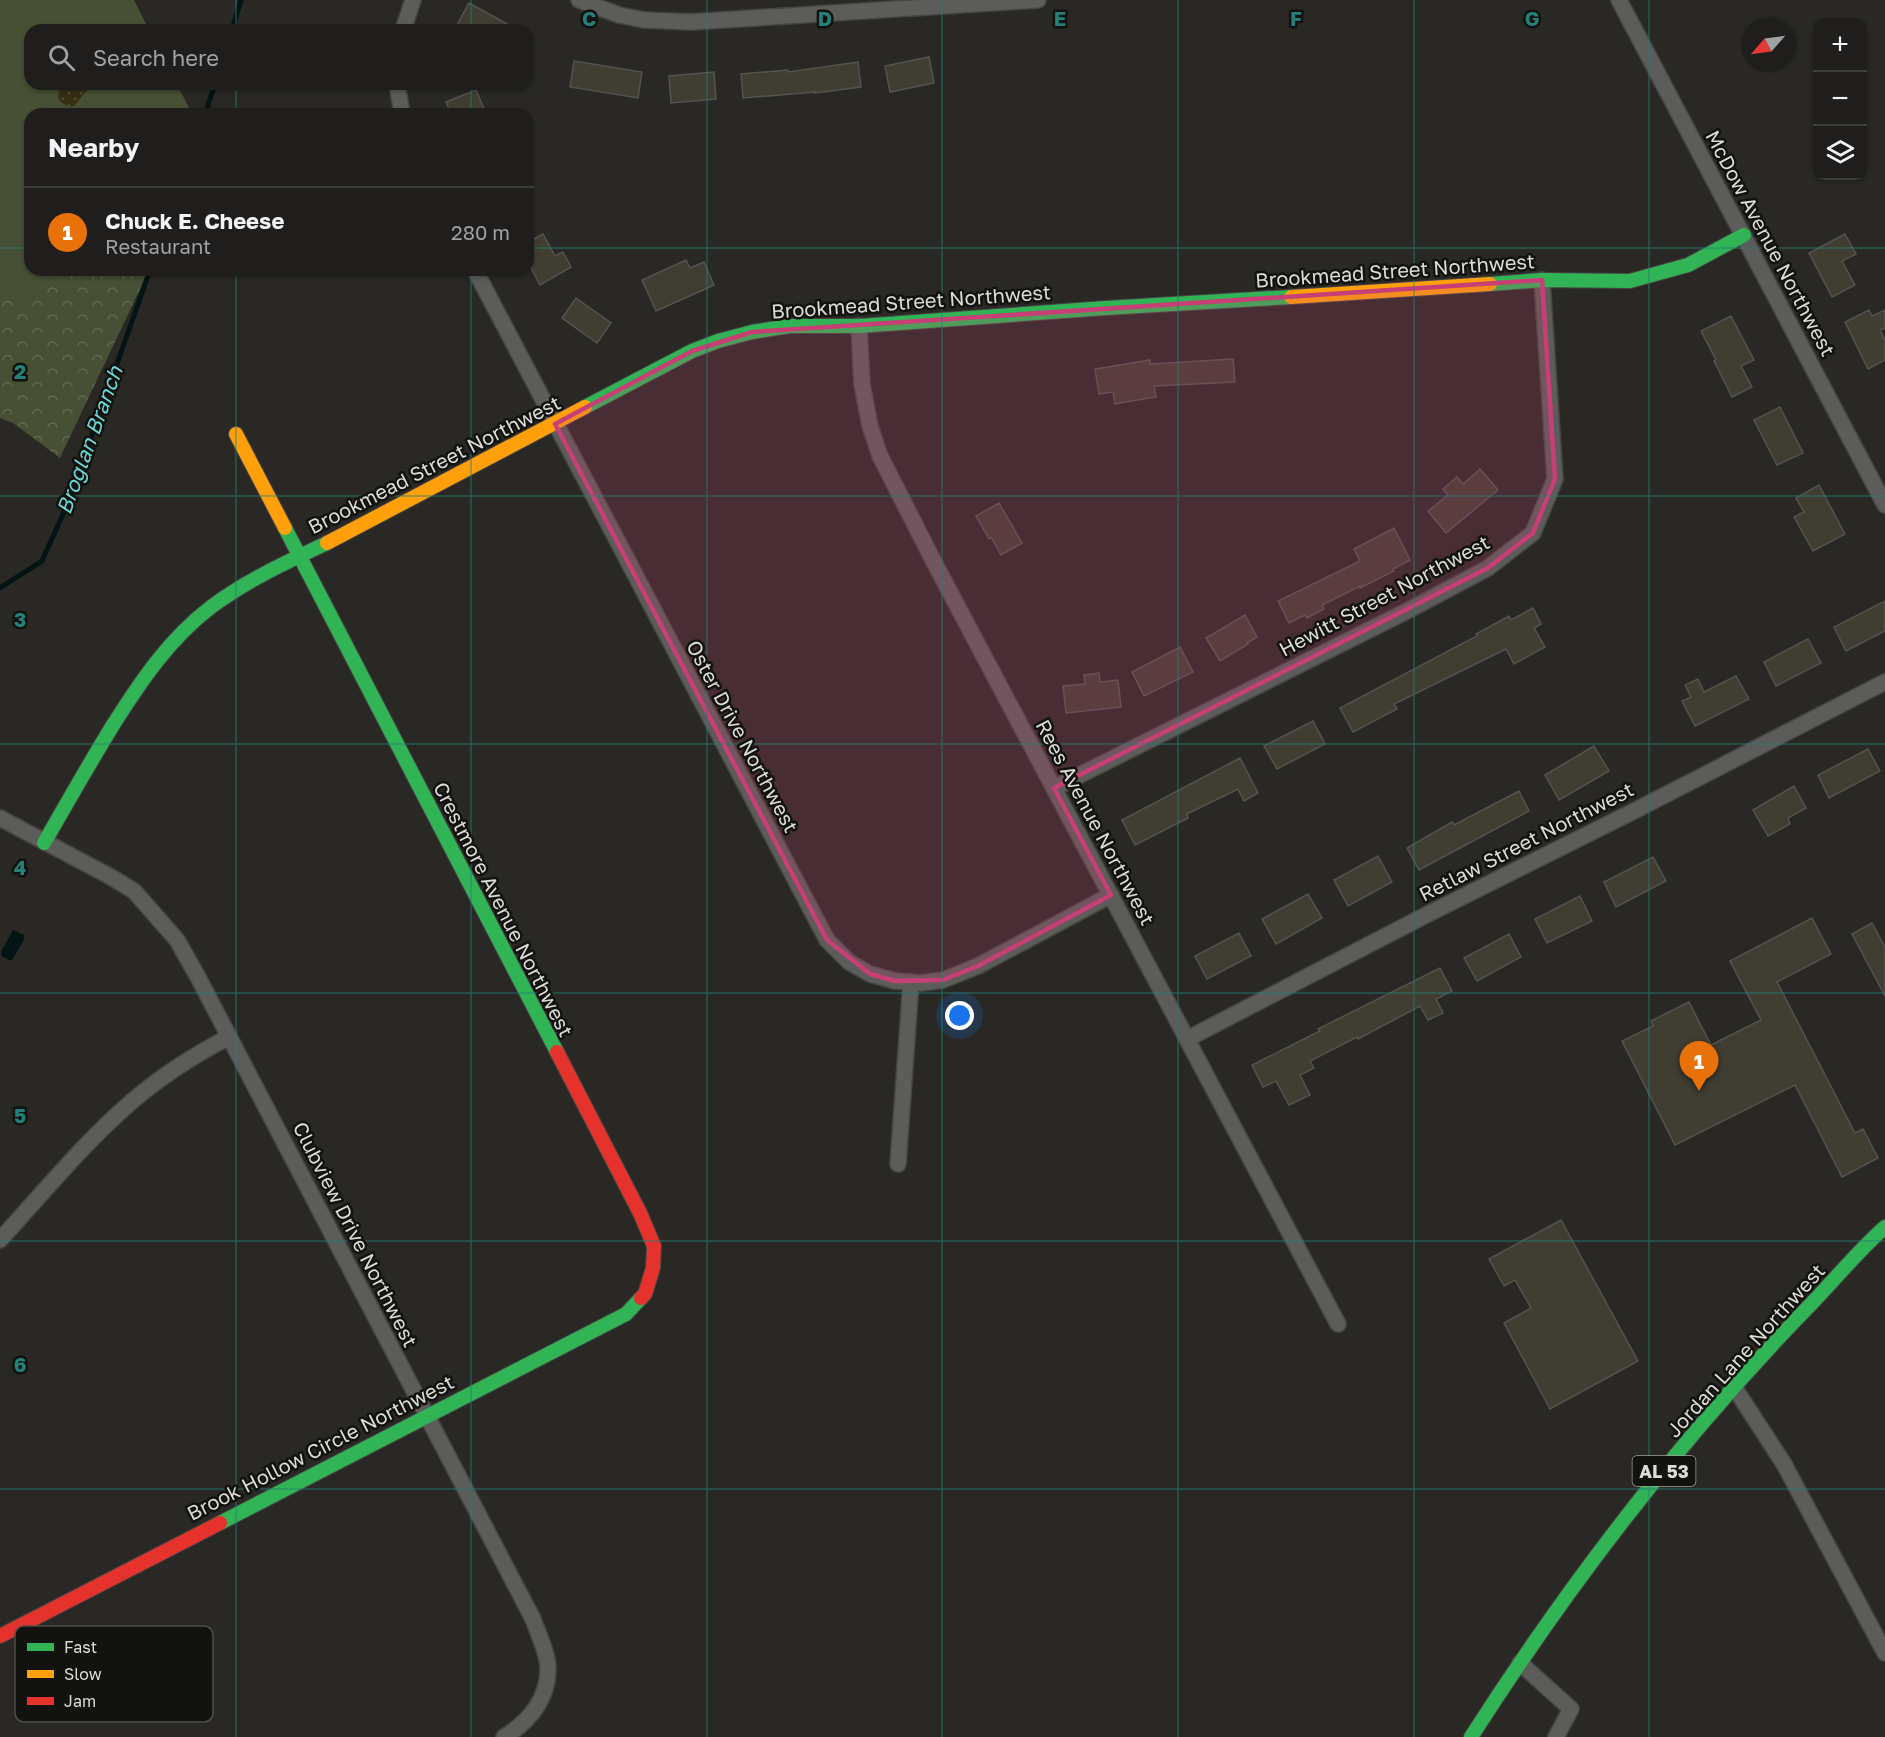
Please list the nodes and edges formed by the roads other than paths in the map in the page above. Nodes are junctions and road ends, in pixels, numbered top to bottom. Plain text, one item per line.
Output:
1 (413, 0) edge
2 (579, 0) edge
3 (1038, 0) edge
4 (1619, 0) edge
5 (405, 24) edge
6 (398, 90) edge
7 (401, 108) edge
8 (1744, 235) junction
9 (478, 276) edge
10 (1542, 280) junction
11 (859, 326) junction
12 (555, 424) junction
13 (236, 434) dead end
14 (1885, 505) edge
15 (298, 556) junction
16 (1885, 682) edge
17 (1054, 788) junction
18 (0, 818) edge
19 (44, 843) junction
20 (1111, 896) junction
21 (911, 982) junction
22 (229, 1036) junction
23 (1187, 1039) junction
24 (898, 1164) dead end
25 (1885, 1227) edge
26 (0, 1240) edge
27 (648, 1284) joint
28 (1338, 1324) dead end
29 (1734, 1387) junction
30 (427, 1415) junction
31 (19, 1626) edge
32 (15, 1628) edge
33 (0, 1636) edge
34 (1885, 1653) edge
35 (1520, 1663) junction
36 (504, 1737) edge
37 (1471, 1737) edge
38 (1556, 1737) edge

1 - 5 street
2 - 3 street
4 - 8 street, McDow Avenue Northwest
6 - 7 street
8 - 10 street, Brookmead Street Northwest
8 - 14 street, McDow Avenue Northwest
9 - 12 street, Oster Drive Northwest
10 - 11 street, Brookmead Street Northwest
10 - 17 street, Hewitt Street Northwest
11 - 12 street, Brookmead Street Northwest
11 - 17 street, Rees Avenue Northwest
12 - 15 street, Brookmead Street Northwest
12 - 21 street, Oster Drive Northwest
13 - 15 street, Crestmore Avenue Northwest
15 - 19 street, Brookmead Street Northwest
15 - 27 street, Crestmore Avenue Northwest
16 - 23 street, Retlaw Street Northwest
17 - 20 street, Rees Avenue Northwest
18 - 19 street, Clubview Drive Northwest
19 - 22 street, Clubview Drive Northwest
20 - 21 street, Oster Drive Northwest
20 - 23 street, Rees Avenue Northwest
21 - 24 street
22 - 26 street
22 - 30 street, Clubview Drive Northwest
23 - 28 street, Rees Avenue Northwest
25 - 29 street, Jordan Lane Northwest / AL 53
27 - 30 street, Brook Hollow Circle Northwest
29 - 34 street
29 - 35 street, Jordan Lane Northwest / AL 53
30 - 31 street, Brook Hollow Circle Northwest
30 - 36 street, Clubview Drive Northwest
32 - 33 street, Brook Hollow Circle Northwest
35 - 37 street, Jordan Lane Northwest / AL 53
35 - 38 street

